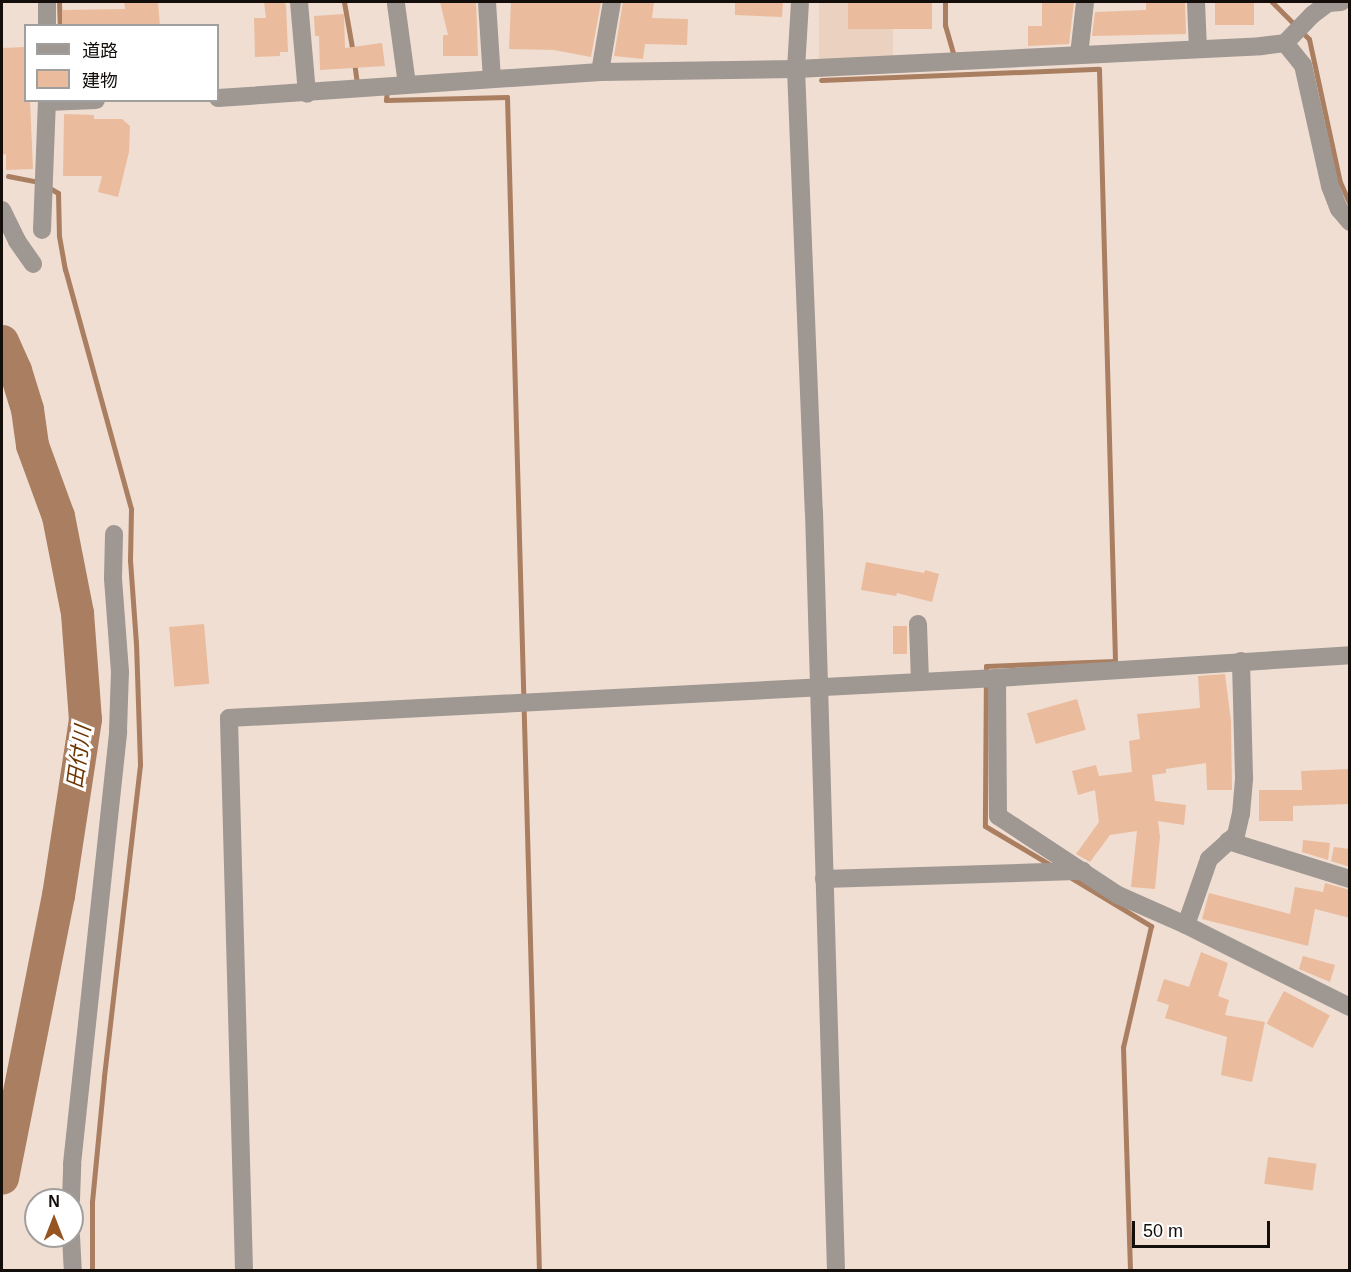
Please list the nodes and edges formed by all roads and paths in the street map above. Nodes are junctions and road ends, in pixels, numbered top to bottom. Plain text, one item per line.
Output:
1 (47, 2) edge
2 (299, 2) edge
3 (487, 2) edge
4 (612, 2) edge
5 (800, 2) edge
6 (1084, 2) edge
7 (1196, 2) edge
8 (1341, 2) edge
9 (396, 4) dead end
10 (47, 24) edge
11 (1288, 40) junction
12 (1198, 49) junction
13 (1079, 55) junction
14 (796, 69) junction
15 (600, 72) junction
16 (492, 79) junction
17 (406, 84) junction
18 (307, 93) junction
19 (219, 98) edge
20 (47, 102) edge
21 (2, 210) edge
22 (1350, 222) edge
23 (42, 230) dead end
24 (33, 264) dead end
25 (114, 534) dead end
26 (918, 624) dead end
27 (1350, 655) edge
28 (1241, 661) junction
29 (998, 678) junction
30 (920, 682) junction
31 (820, 687) junction
32 (1228, 841) junction
33 (1083, 871) junction
34 (824, 879) junction
35 (1350, 879) edge
36 (1186, 925) junction
37 (1350, 1007) edge
38 (72, 1188) edge
39 (72, 1248) edge
40 (73, 1270) edge
41 (244, 1270) edge
42 (836, 1270) edge

1 - 10 street
2 - 18 street
3 - 16 street
4 - 15 street
5 - 14 street
6 - 13 street
7 - 12 street
8 - 11 street
9 - 17 street
11 - 12 street
11 - 22 street
12 - 13 street
13 - 14 street
14 - 15 street
14 - 31 street
15 - 16 street
16 - 17 street
17 - 18 street
18 - 19 street
20 - 23 street
21 - 24 street
25 - 38 street
26 - 30 street
27 - 28 street
28 - 29 street
28 - 32 street
29 - 30 street
29 - 33 street
30 - 31 street
31 - 34 street
31 - 41 street
32 - 35 street
32 - 36 street
33 - 34 street
33 - 36 street
34 - 42 street
36 - 37 street
39 - 40 street

